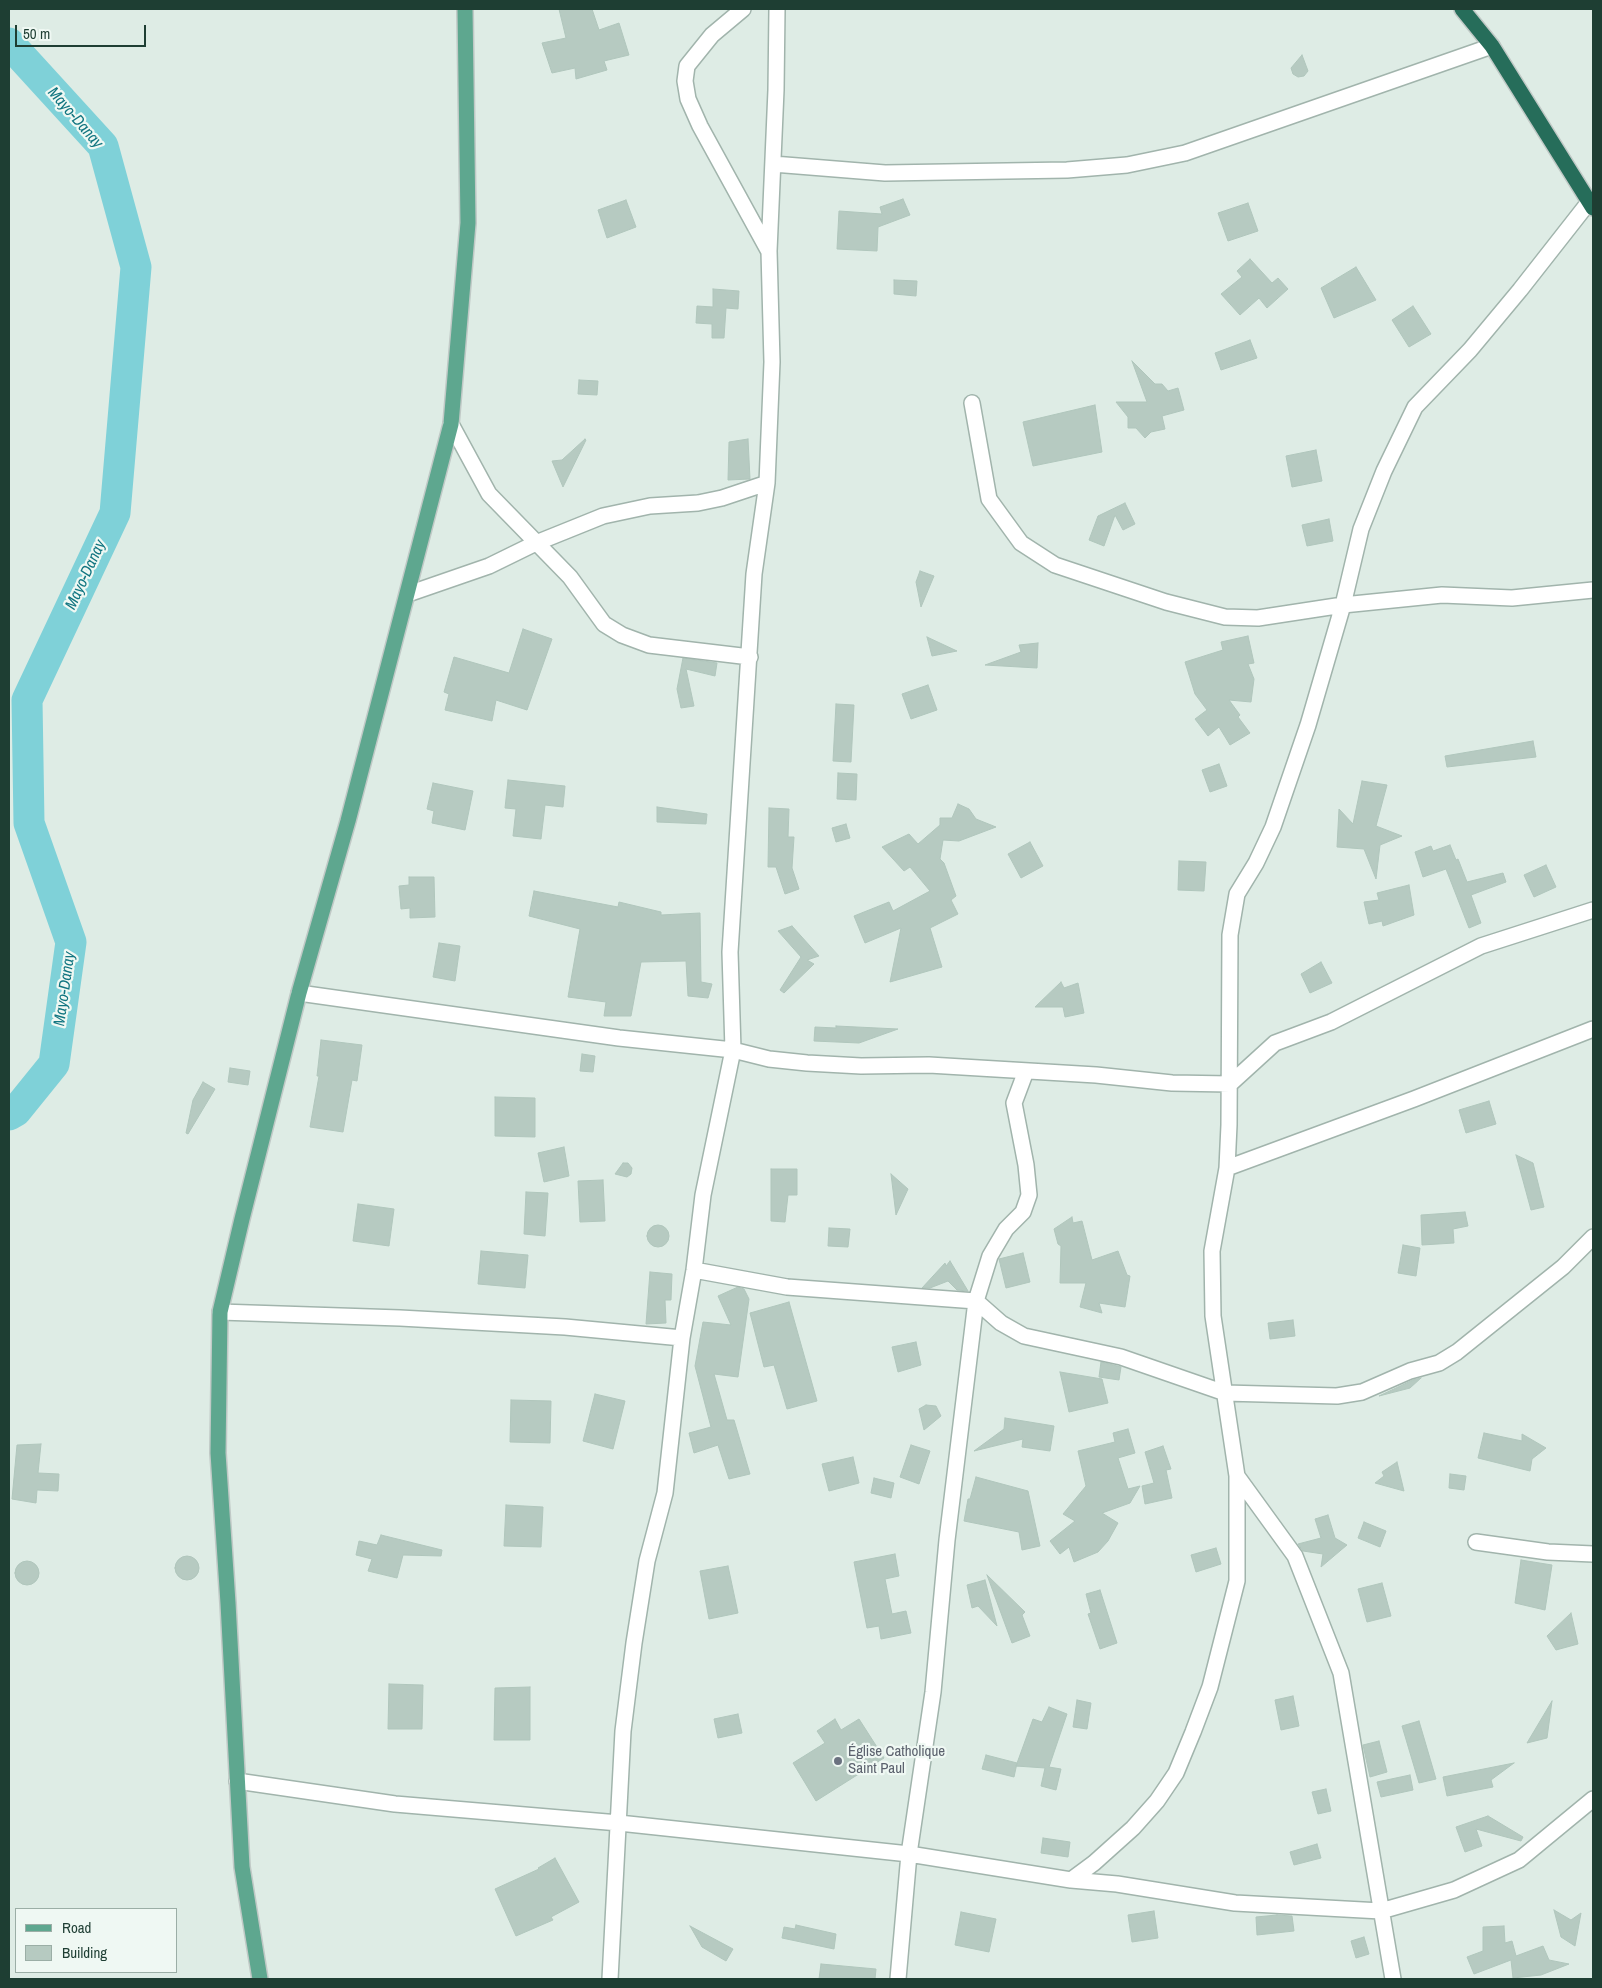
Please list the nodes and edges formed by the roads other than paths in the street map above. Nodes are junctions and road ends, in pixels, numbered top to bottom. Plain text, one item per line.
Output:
1 (465, 9) edge
2 (743, 9) edge
3 (777, 9) edge
4 (1462, 9) edge
5 (1492, 46) junction
6 (773, 164) junction
7 (1591, 205) edge
8 (768, 251) junction
9 (972, 403) dead end
10 (451, 424) junction
11 (767, 482) junction
12 (536, 543) junction
13 (1593, 590) edge
14 (408, 594) junction
15 (1343, 605) junction
16 (750, 657) junction
17 (1593, 910) edge
18 (299, 993) junction
19 (1593, 1029) edge
20 (733, 1050) junction
21 (1026, 1071) junction
22 (1230, 1084) junction
23 (1227, 1168) junction
24 (1593, 1237) edge
25 (694, 1270) junction
26 (976, 1301) junction
27 (220, 1312) junction
28 (682, 1338) junction
29 (1225, 1393) junction
30 (1237, 1476) junction
31 (1476, 1542) dead end
32 (1593, 1554) edge
33 (237, 1782) junction
34 (1593, 1799) edge
35 (618, 1823) junction
36 (909, 1854) junction
37 (1071, 1880) junction
38 (1382, 1911) junction
39 (260, 1979) edge
40 (610, 1979) edge
41 (898, 1979) edge
42 (1393, 1979) edge

1 - 10 main road
2 - 8 street
3 - 6 street
4 - 5 highway
5 - 6 street
5 - 7 highway
6 - 8 street
7 - 15 street
8 - 11 street
9 - 15 street
10 - 12 street
10 - 14 main road
11 - 12 street
11 - 16 street
12 - 14 street
12 - 16 street
13 - 15 street
14 - 18 main road
15 - 22 street
16 - 20 street
17 - 22 street
18 - 20 street
18 - 27 main road
19 - 23 street
20 - 21 street
20 - 25 street
21 - 22 street
21 - 26 street
22 - 23 street
23 - 29 street
24 - 29 street
25 - 26 street
25 - 28 street
26 - 29 street
26 - 36 street
27 - 28 street
27 - 33 main road
28 - 35 street
29 - 30 street
30 - 37 street
30 - 38 street
31 - 32 street
33 - 35 street
33 - 39 main road
34 - 38 street
35 - 36 street
35 - 40 street
36 - 37 street
36 - 41 street
37 - 38 street
38 - 42 street

